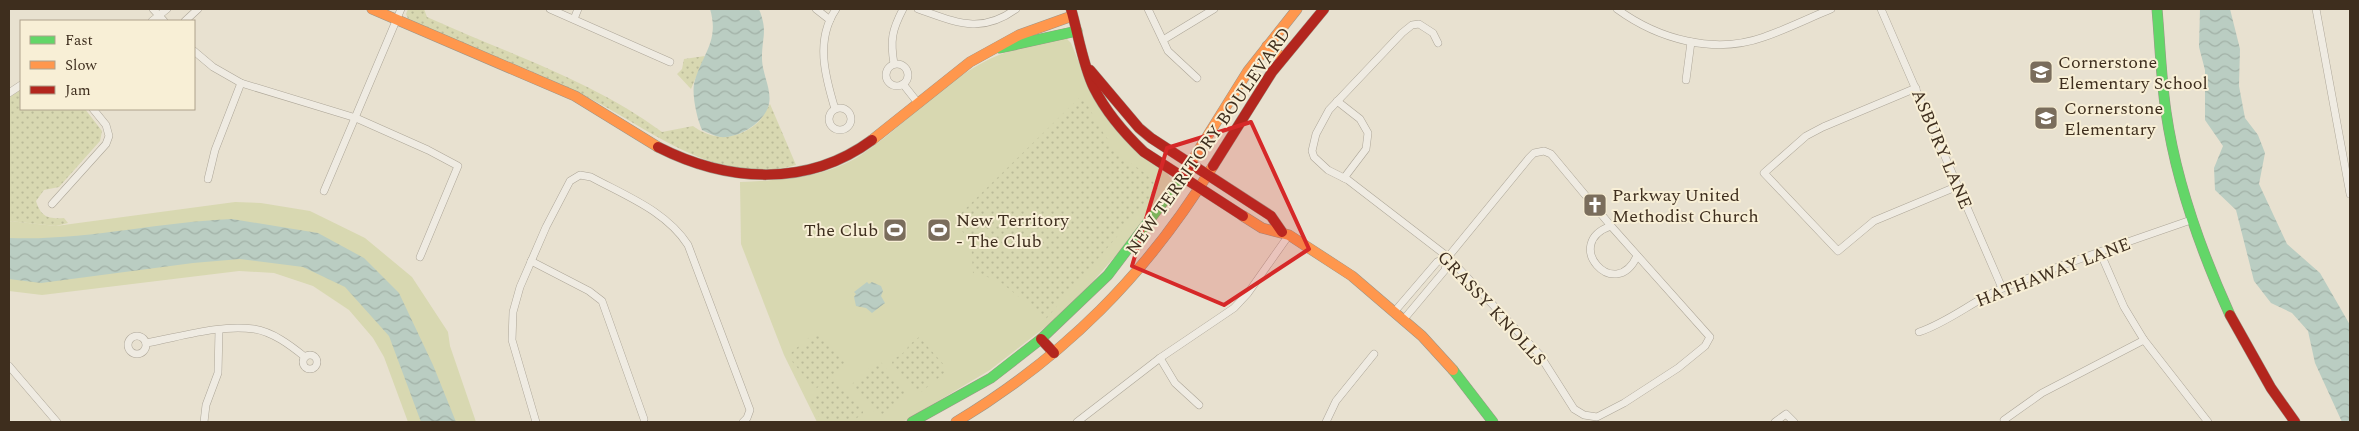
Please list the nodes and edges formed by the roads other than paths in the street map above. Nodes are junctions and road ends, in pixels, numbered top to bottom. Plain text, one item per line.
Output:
1 (153, 9) edge
2 (167, 9) edge
3 (198, 9) edge
4 (372, 9) edge
5 (401, 9) edge
6 (550, 9) edge
7 (578, 9) edge
8 (816, 9) edge
9 (836, 9) edge
10 (903, 9) edge
11 (918, 9) edge
12 (1016, 9) edge
13 (1148, 9) edge
14 (1214, 9) edge
15 (1297, 9) edge
16 (1324, 9) edge
17 (1616, 9) edge
18 (1831, 9) edge
19 (1882, 9) edge
20 (2157, 9) edge
21 (2316, 9) edge
22 (1071, 12) edge
23 (161, 18) edge
24 (574, 19) junction
25 (187, 20) edge
26 (830, 20) junction
27 (396, 21) junction
28 (1077, 31) junction
29 (1163, 40) junction
30 (1691, 42) junction
31 (1438, 43) dead end
32 (1266, 46) junction
33 (996, 49) junction
34 (195, 52) edge
35 (1283, 58) junction
36 (670, 62) dead end
37 (894, 64) junction
38 (1090, 70) junction
39 (1197, 78) dead end
40 (1686, 80) dead end
41 (241, 82) junction
42 (902, 84) junction
43 (20, 86) edge
44 (1916, 88) junction
45 (9, 93) edge
46 (1337, 101) junction
47 (918, 103) junction
48 (835, 109) dead end
49 (94, 110) edge
50 (356, 118) junction
51 (1191, 166) junction
52 (1207, 175) junction
53 (1182, 178) junction
54 (1344, 178) junction
55 (208, 179) dead end
56 (1958, 186) junction
57 (1198, 189) junction
58 (324, 191) dead end
59 (2350, 194) edge
60 (52, 204) dead end
61 (2190, 220) junction
62 (1610, 226) junction
63 (1285, 234) junction
64 (2100, 252) junction
65 (1637, 256) junction
66 (420, 257) dead end
67 (1448, 257) junction
68 (531, 261) junction
69 (2002, 288) junction
70 (1395, 311) junction
71 (1404, 319) junction
72 (219, 330) junction
73 (1919, 332) dead end
74 (1041, 339) junction
75 (2144, 340) junction
76 (146, 344) dead end
77 (1054, 354) junction
78 (1374, 354) dead end
79 (305, 356) dead end
80 (1160, 358) junction
81 (9, 366) edge
82 (1199, 405) dead end
83 (644, 419) dead end
84 (745, 420) edge
85 (2004, 420) dead end
86 (2291, 421) edge
87 (57, 422) edge
88 (204, 422) edge
89 (536, 422) edge
90 (912, 422) edge
91 (956, 422) edge
92 (1077, 422) edge
93 (1326, 422) edge
94 (1492, 422) edge
95 (1775, 422) edge
96 (1794, 422) edge
97 (2208, 422) edge

1 - 23 street
2 - 23 street
3 - 25 street
4 - 27 street
5 - 27 street
6 - 24 street
7 - 24 street
8 - 26 street
9 - 26 street
10 - 37 street
11 - 12 street
13 - 29 street
14 - 29 street
15 - 32 street, NEW TERRITORY BOULEVARD
16 - 35 street, NEW TERRITORY BOULEVARD
17 - 30 street
18 - 30 street
19 - 44 street, ASBURY LANE
20 - 61 street
21 - 59 street
22 - 28 street
22 - 33 street
24 - 36 street
26 - 48 street
27 - 47 street
27 - 50 street
28 - 33 street
28 - 38 street
29 - 39 street
30 - 40 street
31 - 46 street
32 - 35 street
32 - 51 street, NEW TERRITORY BOULEVARD
33 - 47 street
34 - 41 street
35 - 52 street, NEW TERRITORY BOULEVARD
37 - 42 street
37 - 42 street
38 - 51 street
38 - 53 street
41 - 50 street
41 - 55 street
42 - 47 street
43 - 45 street
44 - 56 street, ASBURY LANE
44 - 56 street
46 - 54 street
46 - 54 street, GRASSY KNOLLS
49 - 60 street
50 - 58 street
50 - 66 street
51 - 52 street
51 - 53 street, NEW TERRITORY BOULEVARD
52 - 57 street, NEW TERRITORY BOULEVARD
52 - 63 street
53 - 57 street
53 - 74 street, NEW TERRITORY BOULEVARD
54 - 67 street, GRASSY KNOLLS
56 - 69 street, ASBURY LANE
57 - 63 street
57 - 77 street, NEW TERRITORY BOULEVARD
61 - 64 street, HATHAWAY LANE
61 - 86 street
62 - 65 street
62 - 65 street
62 - 67 street
63 - 70 street
63 - 80 street
64 - 69 street, HATHAWAY LANE
64 - 75 street
65 - 67 street, GRASSY KNOLLS
67 - 70 street
67 - 71 street
68 - 83 street
68 - 84 street
68 - 89 street
69 - 73 street, HATHAWAY LANE
70 - 71 street
71 - 94 street
72 - 76 street
72 - 79 street
72 - 88 street
74 - 77 street
74 - 90 street, NEW TERRITORY BOULEVARD
75 - 85 street
75 - 97 street
77 - 91 street, NEW TERRITORY BOULEVARD
78 - 93 street
80 - 82 street
80 - 92 street
81 - 87 street
95 - 96 street

